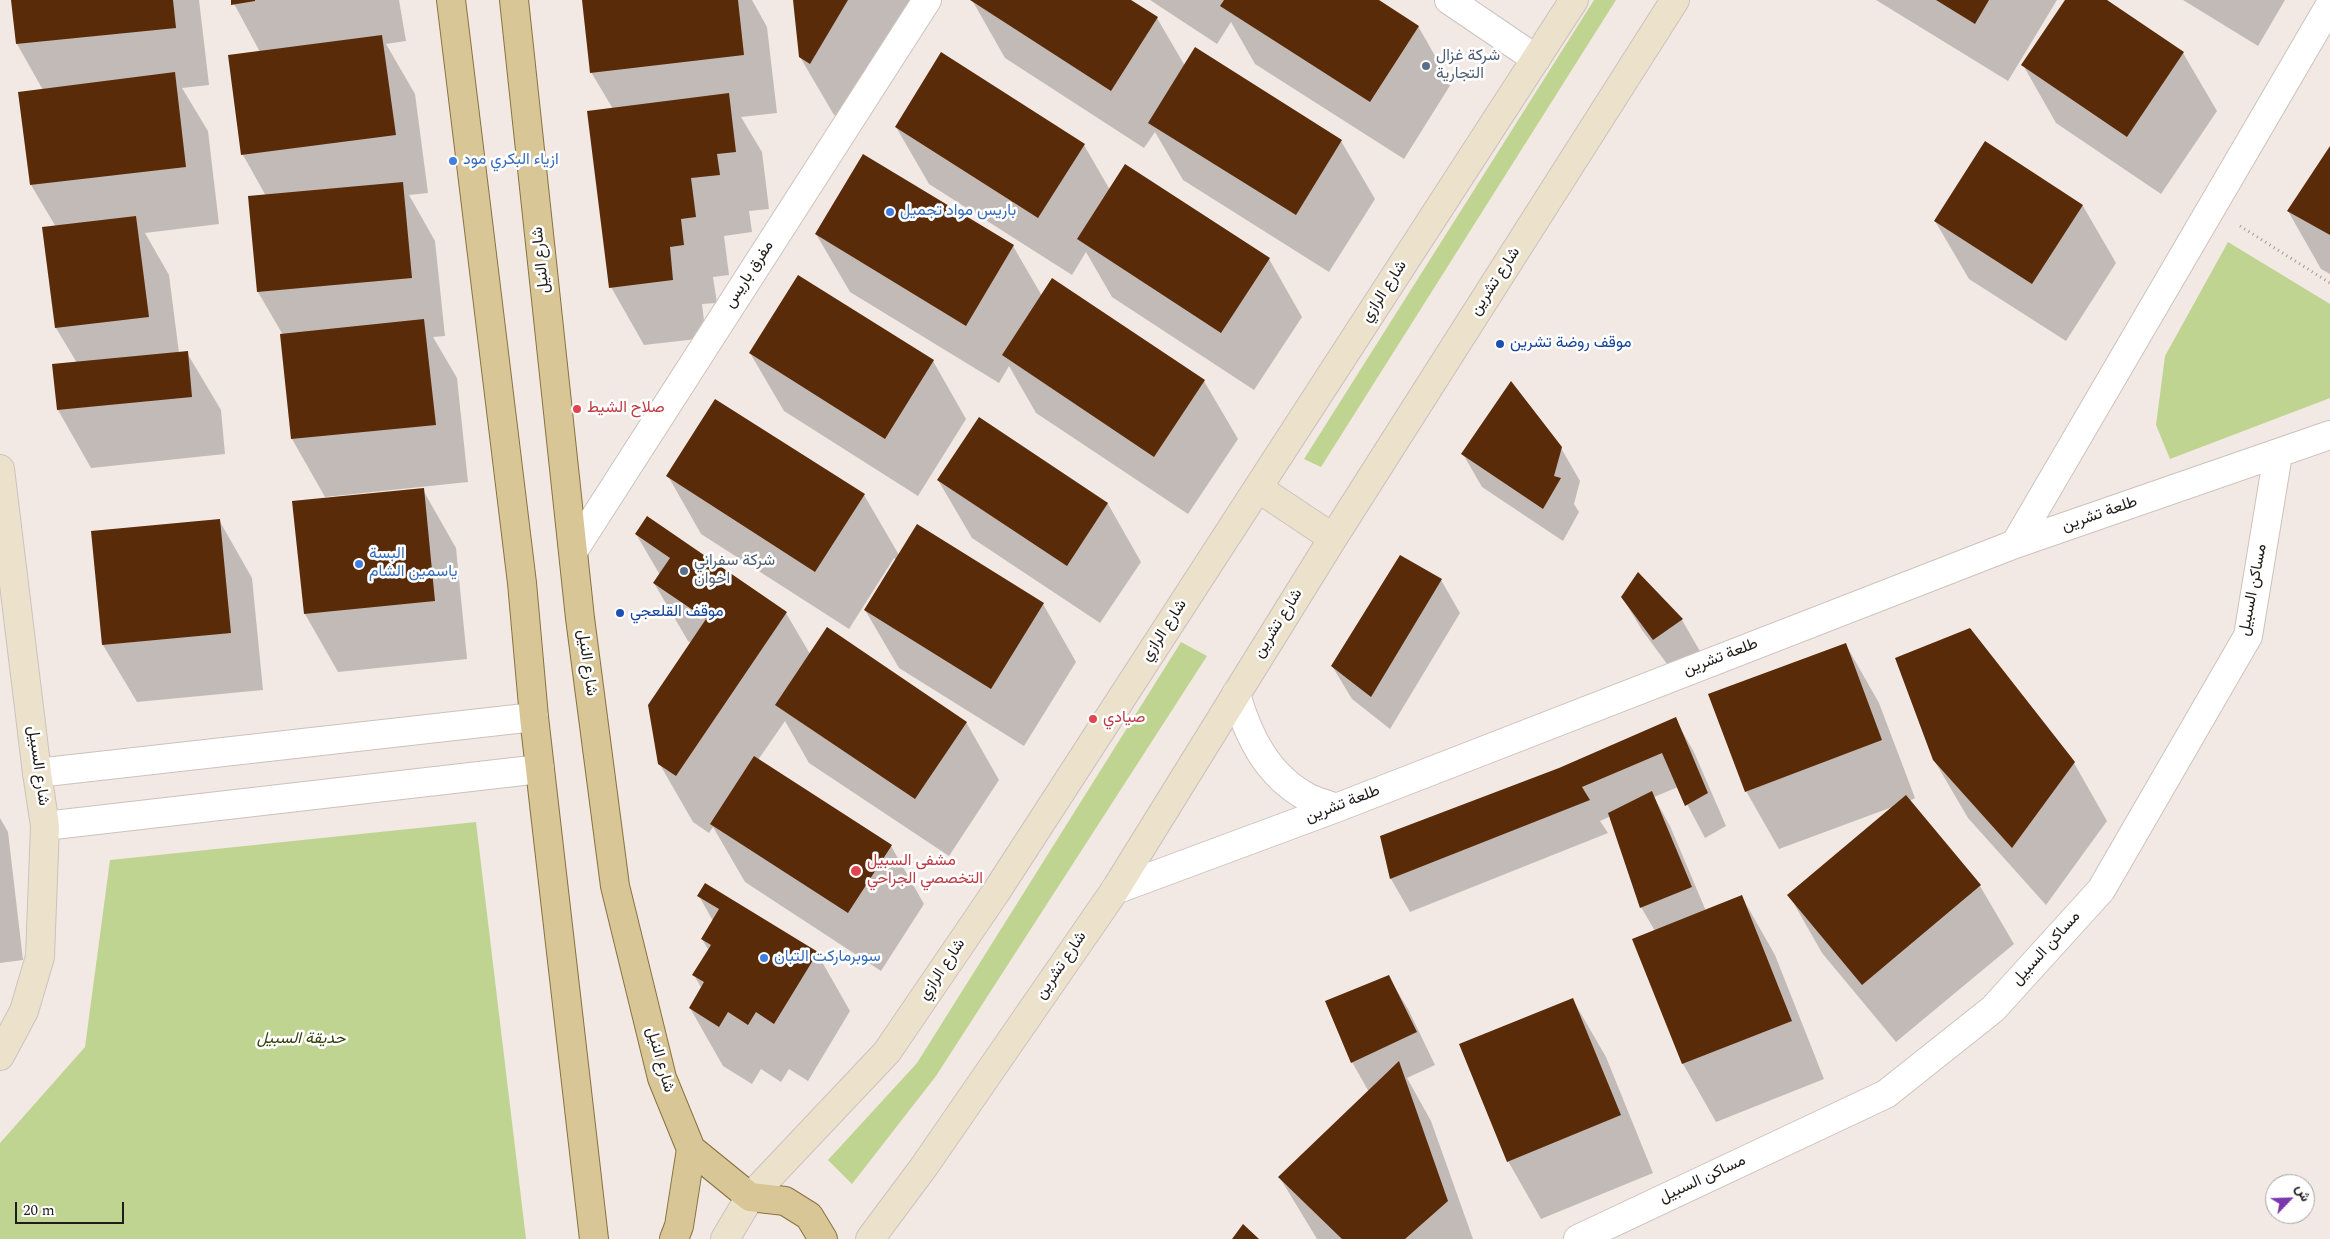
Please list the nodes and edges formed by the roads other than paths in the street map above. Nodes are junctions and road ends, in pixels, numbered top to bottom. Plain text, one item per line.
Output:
1 (451, 0) edge
2 (514, 0) edge
3 (926, 0) edge
4 (1449, 0) edge
5 (1574, 0) edge
6 (1675, 0) edge
7 (2330, 4) edge
8 (1536, 59) junction
9 (2330, 435) edge
10 (2278, 454) junction
11 (0, 469) edge
12 (1258, 488) junction
13 (1333, 538) junction
14 (2015, 544) junction
15 (574, 550) junction
16 (1236, 694) junction
17 (534, 717) junction
18 (540, 769) junction
19 (36, 773) junction
20 (1336, 808) junction
21 (45, 826) junction
22 (1115, 890) junction
23 (1, 1054) edge
24 (691, 1149) junction
25 (750, 1197) junction
26 (594, 1239) edge
27 (674, 1239) edge
28 (725, 1239) edge
29 (823, 1239) edge
30 (870, 1239) edge
31 (1578, 1239) edge

1 - 17 main road
2 - 15 main road, شارع النيل
3 - 15 street, مفرق باريس
4 - 8 street
5 - 8 main road, شارع الرازي
6 - 13 main road, شارع تشرين
7 - 14 street
8 - 12 main road, شارع الرازي
9 - 10 street, طلعة تشرين
10 - 14 street, طلعة تشرين
10 - 31 street, مساكن السبيل
11 - 19 main road, شارع السبيل
12 - 13 main road
12 - 25 main road, شارع الرازي
13 - 16 main road, شارع تشرين
14 - 20 street, طلعة تشرين
15 - 24 main road, شارع النيل
16 - 20 street
16 - 22 main road, شارع تشرين
17 - 18 main road
17 - 19 street
18 - 21 street
18 - 26 main road
19 - 21 main road, شارع السبيل
20 - 22 street, طلعة تشرين
21 - 23 main road, شارع السبيل
22 - 30 main road, شارع تشرين
24 - 25 main road, شارع النيل
24 - 27 main road
25 - 28 main road, شارع الرازي
25 - 29 main road

